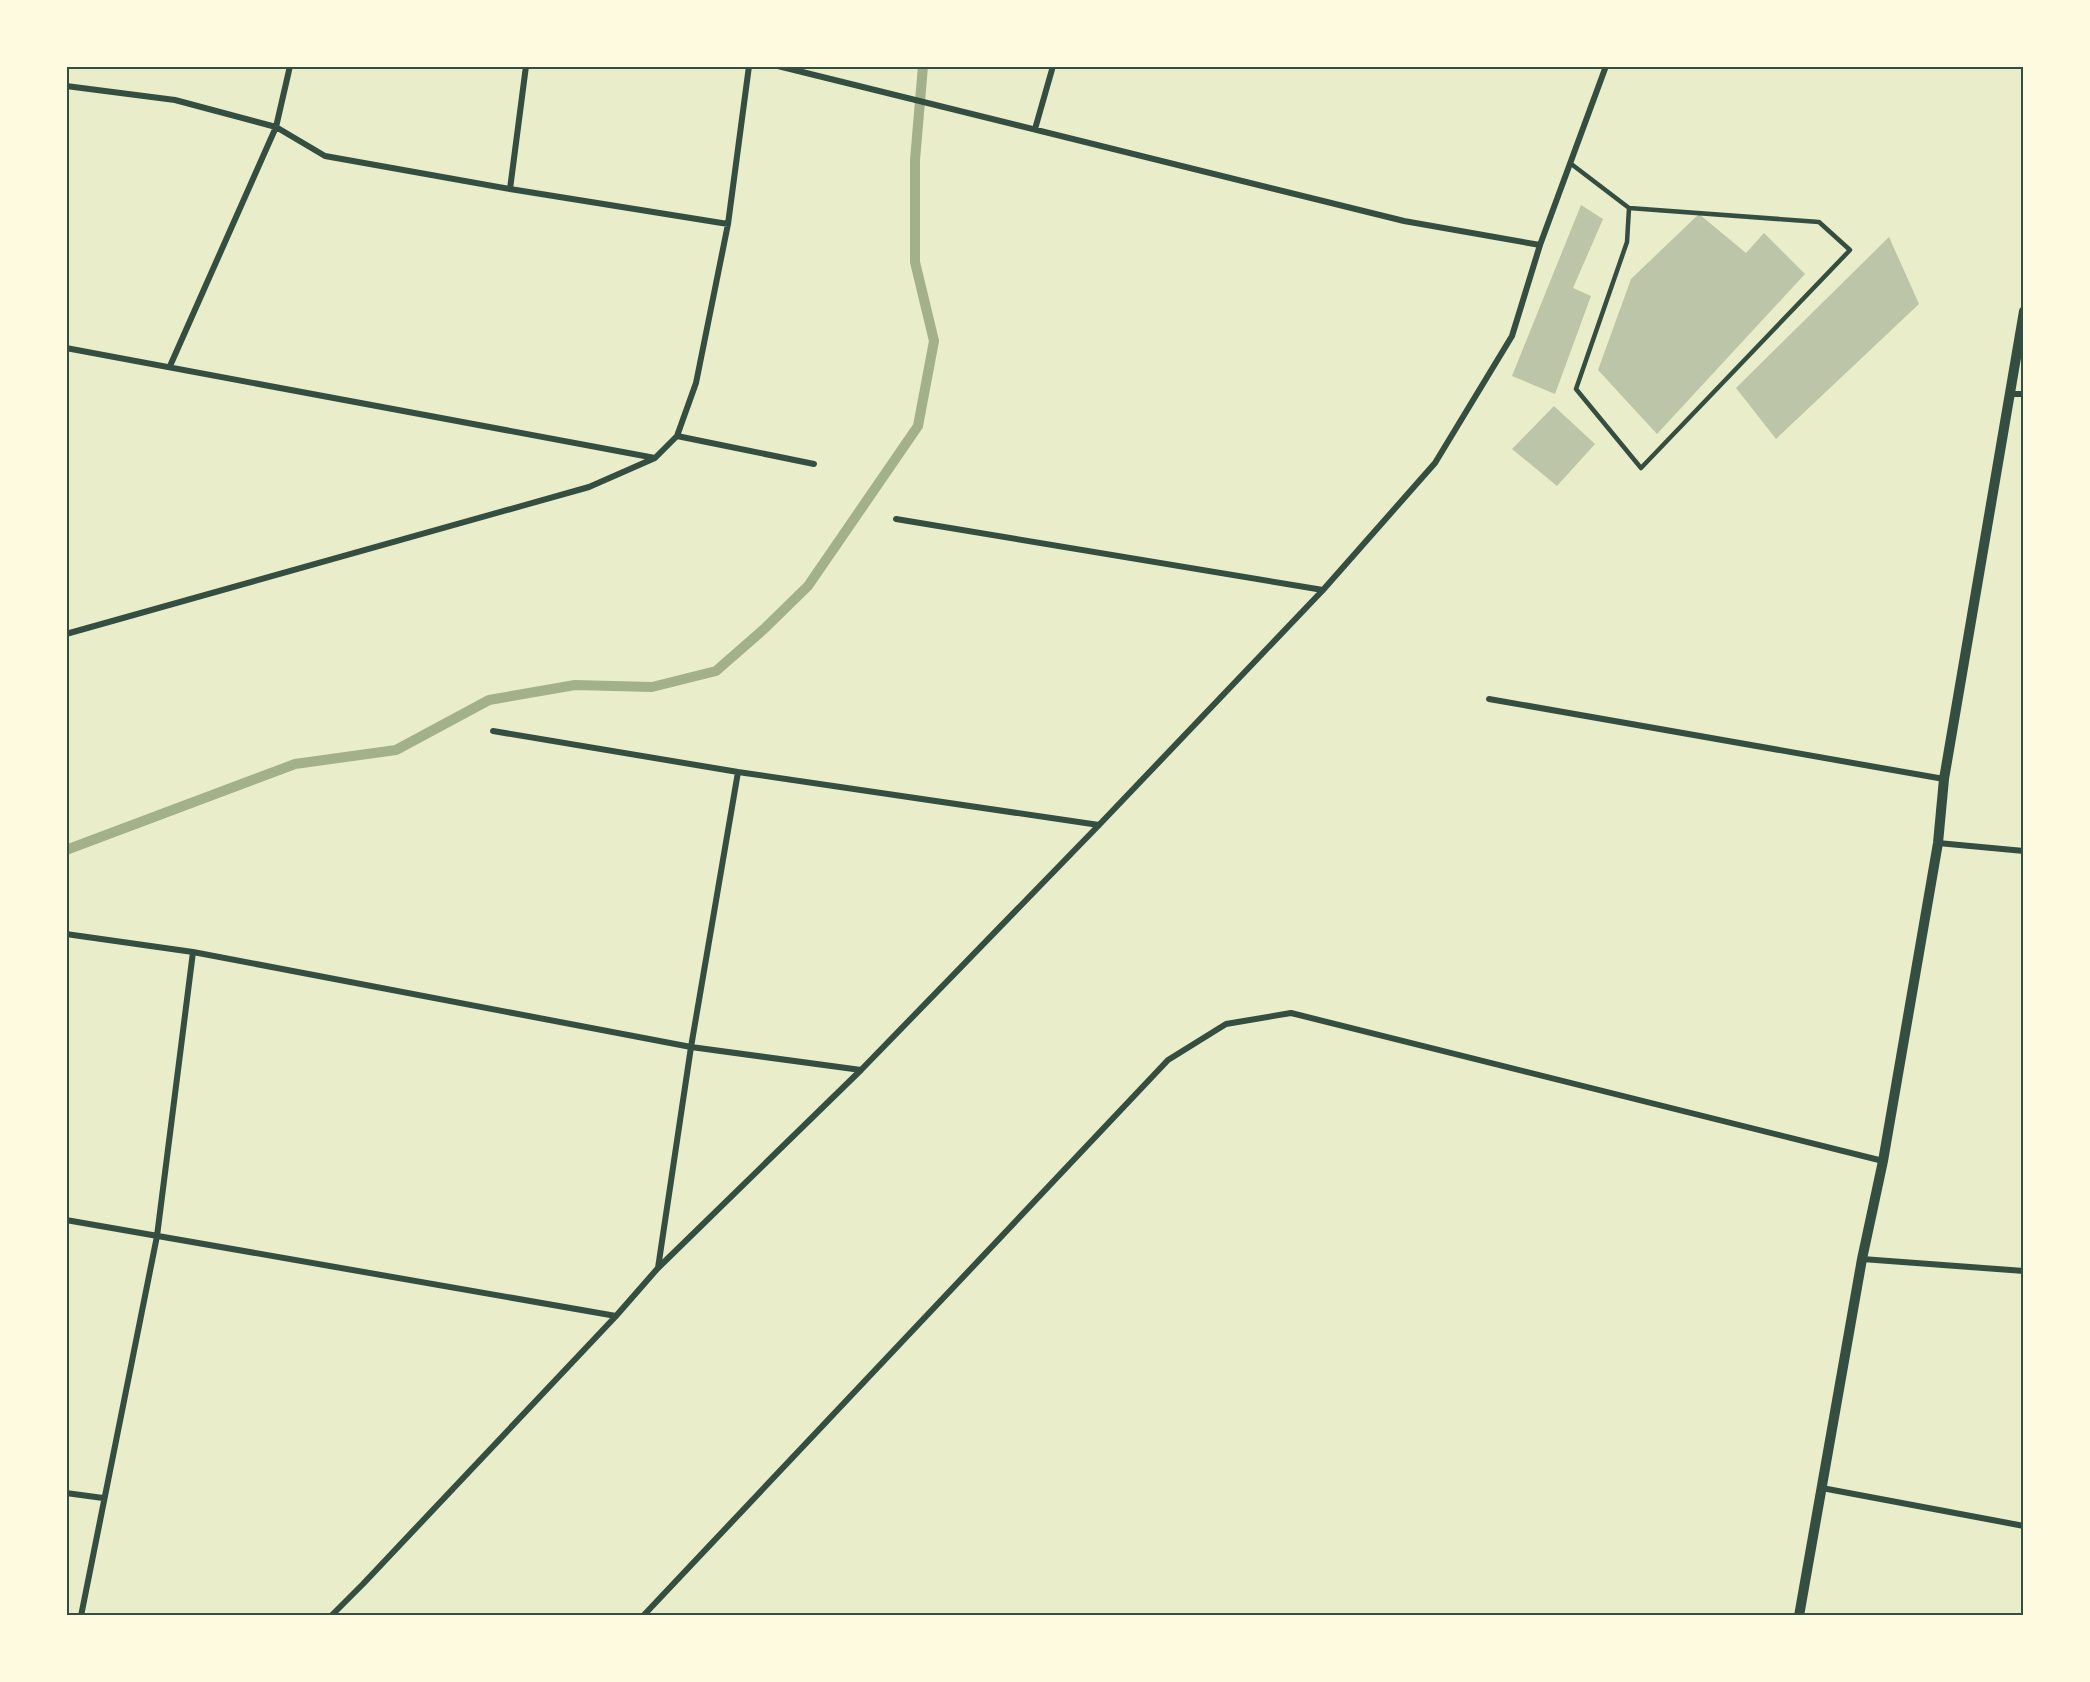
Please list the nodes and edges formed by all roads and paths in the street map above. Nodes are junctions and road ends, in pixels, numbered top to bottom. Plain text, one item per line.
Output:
1 (290, 66) edge
2 (526, 66) edge
3 (749, 66) edge
4 (778, 66) edge
5 (1053, 66) edge
6 (1606, 66) edge
7 (66, 86) edge
8 (276, 127) junction
9 (1035, 129) junction
10 (1570, 164) junction
11 (510, 189) junction
12 (1629, 208) junction
13 (728, 224) junction
14 (1540, 245) junction
15 (2024, 311) edge
16 (66, 348) edge
17 (170, 366) junction
18 (2010, 394) junction
19 (2024, 394) edge
20 (677, 436) junction
21 (655, 458) junction
22 (814, 464) dead end
23 (896, 519) dead end
24 (1323, 590) junction
25 (66, 634) edge
26 (1489, 699) dead end
27 (493, 731) dead end
28 (738, 772) junction
29 (1944, 779) junction
30 (1099, 825) junction
31 (1938, 843) junction
32 (2024, 851) edge
33 (66, 934) edge
34 (193, 952) junction
35 (691, 1047) junction
36 (861, 1070) junction
37 (1883, 1161) junction
38 (66, 1220) edge
39 (157, 1236) junction
40 (1862, 1259) junction
41 (658, 1268) junction
42 (2024, 1271) edge
43 (616, 1316) junction
44 (1822, 1488) junction
45 (66, 1492) edge
46 (103, 1498) junction
47 (2024, 1526) edge
48 (81, 1616) edge
49 (331, 1616) edge
50 (642, 1616) edge
51 (1799, 1616) edge

1 - 8 street
2 - 11 street
3 - 13 street
4 - 9 street
5 - 9 street
6 - 10 street
7 - 8 street
8 - 11 street
8 - 17 street
9 - 14 street
10 - 12 lane
10 - 14 street
11 - 13 street
12 - 12 lane
13 - 20 street
14 - 24 street
15 - 18 street
16 - 17 street
17 - 21 street
18 - 19 street
18 - 29 street
20 - 21 street
20 - 22 street
21 - 25 street
23 - 24 street
24 - 30 street
26 - 29 street
27 - 28 street
28 - 30 street
28 - 35 street
29 - 31 street
30 - 36 street
31 - 32 street
31 - 37 street
33 - 34 street
34 - 35 street
34 - 39 street
35 - 36 street
35 - 41 street
36 - 41 street
37 - 40 street
37 - 50 street
38 - 39 street
39 - 43 street
39 - 46 street
40 - 42 street
40 - 44 street
41 - 43 street
43 - 49 street
44 - 47 street
44 - 51 street
45 - 46 street
46 - 48 street

